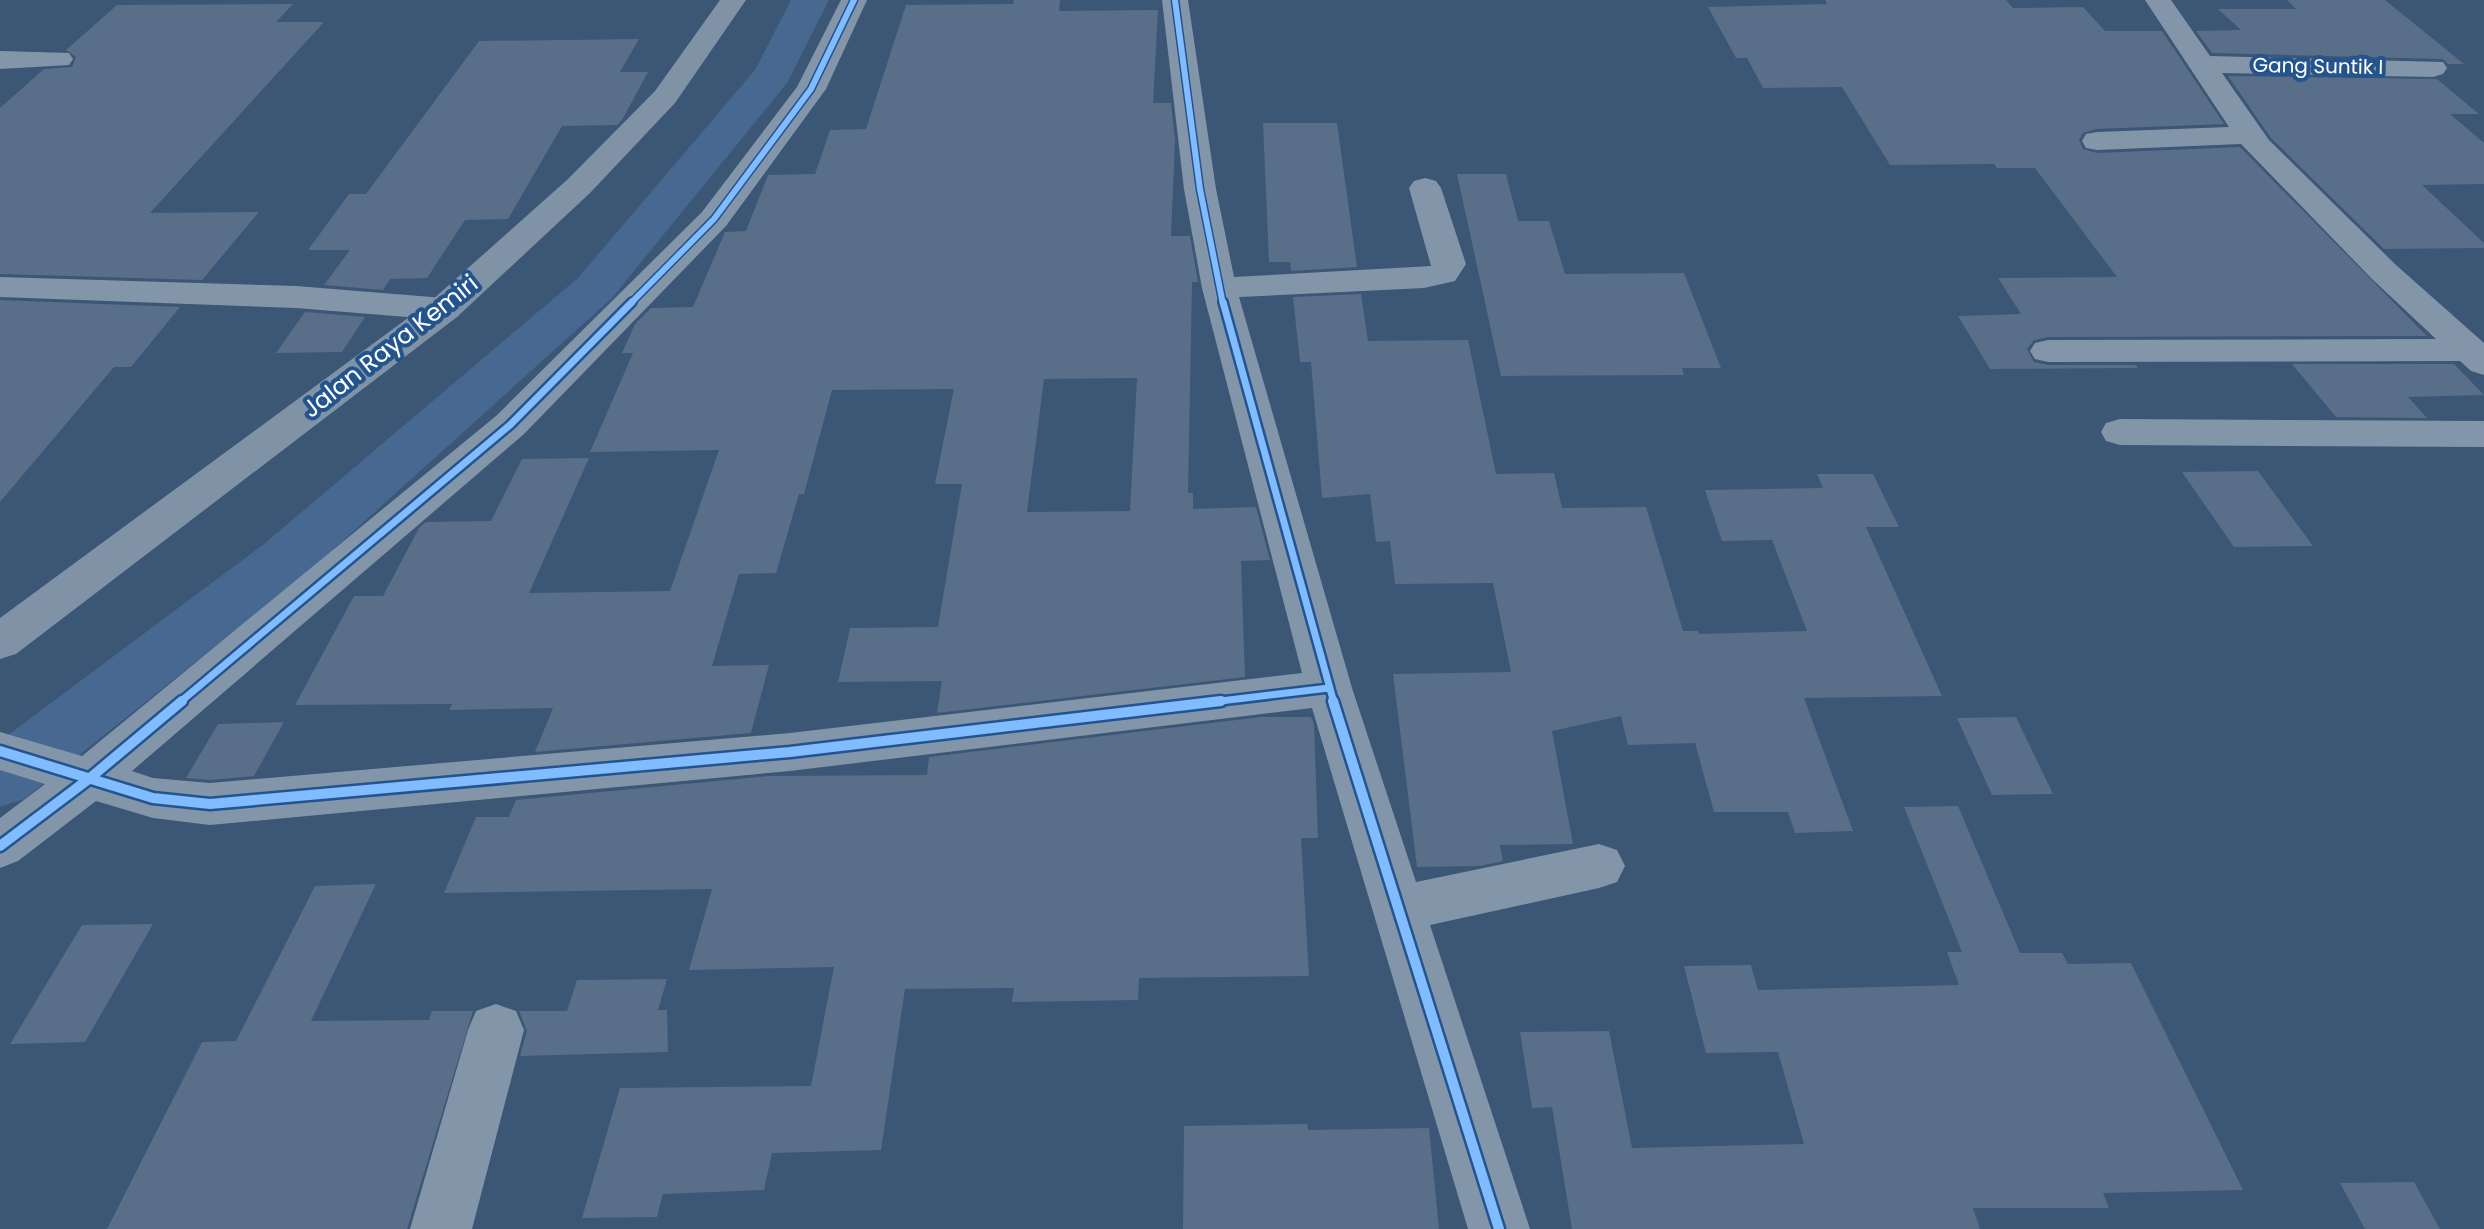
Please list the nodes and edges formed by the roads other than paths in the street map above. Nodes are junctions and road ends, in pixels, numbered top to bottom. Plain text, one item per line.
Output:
1 (733, 0) edge
2 (854, 0) edge
3 (1175, 0) edge
4 (2158, 0) edge
5 (59, 59) dead end
6 (0, 60) edge
7 (2202, 64) junction
8 (2433, 68) dead end
9 (2249, 135) junction
10 (2097, 141) dead end
11 (1425, 188) dead end
12 (0, 287) edge
13 (1219, 288) junction
14 (444, 309) junction
15 (2048, 351) dead end
16 (2477, 356) edge
17 (2120, 432) dead end
18 (2484, 434) edge
19 (0, 642) edge
20 (1329, 688) junction
21 (0, 751) edge
22 (80, 776) junction
23 (0, 846) edge
24 (1599, 866) dead end
25 (1398, 909) junction
26 (496, 1030) dead end
27 (441, 1229) edge
28 (1499, 1229) edge

1 - 14 main road, Jalan Raya Kemiri
2 - 22 street
3 - 13 street
4 - 7 street
5 - 6 street
7 - 8 street, Gang Suntik I
7 - 9 street
9 - 10 street
9 - 16 street
11 - 13 street
12 - 14 street
13 - 20 street
14 - 19 main road, Jalan Raya Kemiri
15 - 16 street
17 - 18 street
20 - 22 street
20 - 25 street
21 - 22 street
22 - 23 street
24 - 25 street
25 - 28 street
26 - 27 street

